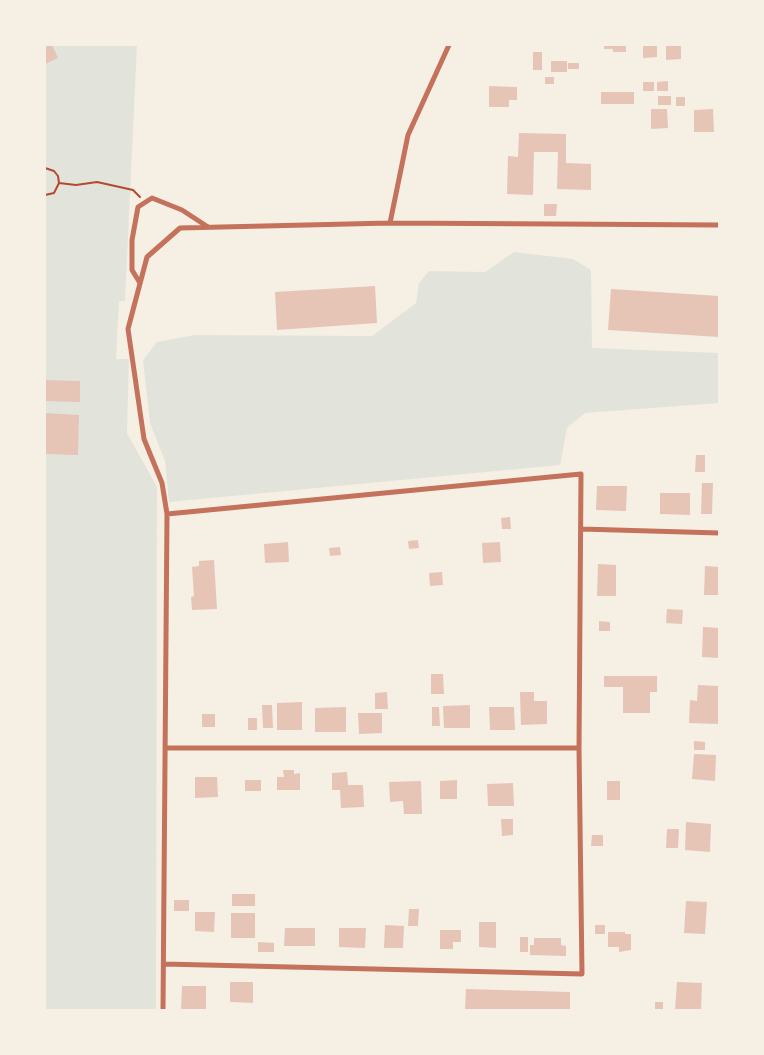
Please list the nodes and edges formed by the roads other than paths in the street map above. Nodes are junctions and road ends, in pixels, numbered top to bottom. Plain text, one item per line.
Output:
1 (448, 45) edge
2 (390, 223) junction
3 (719, 225) edge
4 (208, 227) junction
5 (140, 283) junction
6 (166, 514) junction
7 (581, 530) junction
8 (719, 533) edge
9 (165, 748) junction
10 (579, 748) junction
11 (164, 964) junction
12 (163, 1010) edge

1 - 2 street
2 - 3 street
2 - 4 street
4 - 5 street
4 - 5 street
5 - 6 street
6 - 7 street
6 - 9 street
7 - 8 street
7 - 10 street
9 - 10 street
9 - 11 street
10 - 11 street
11 - 12 street

